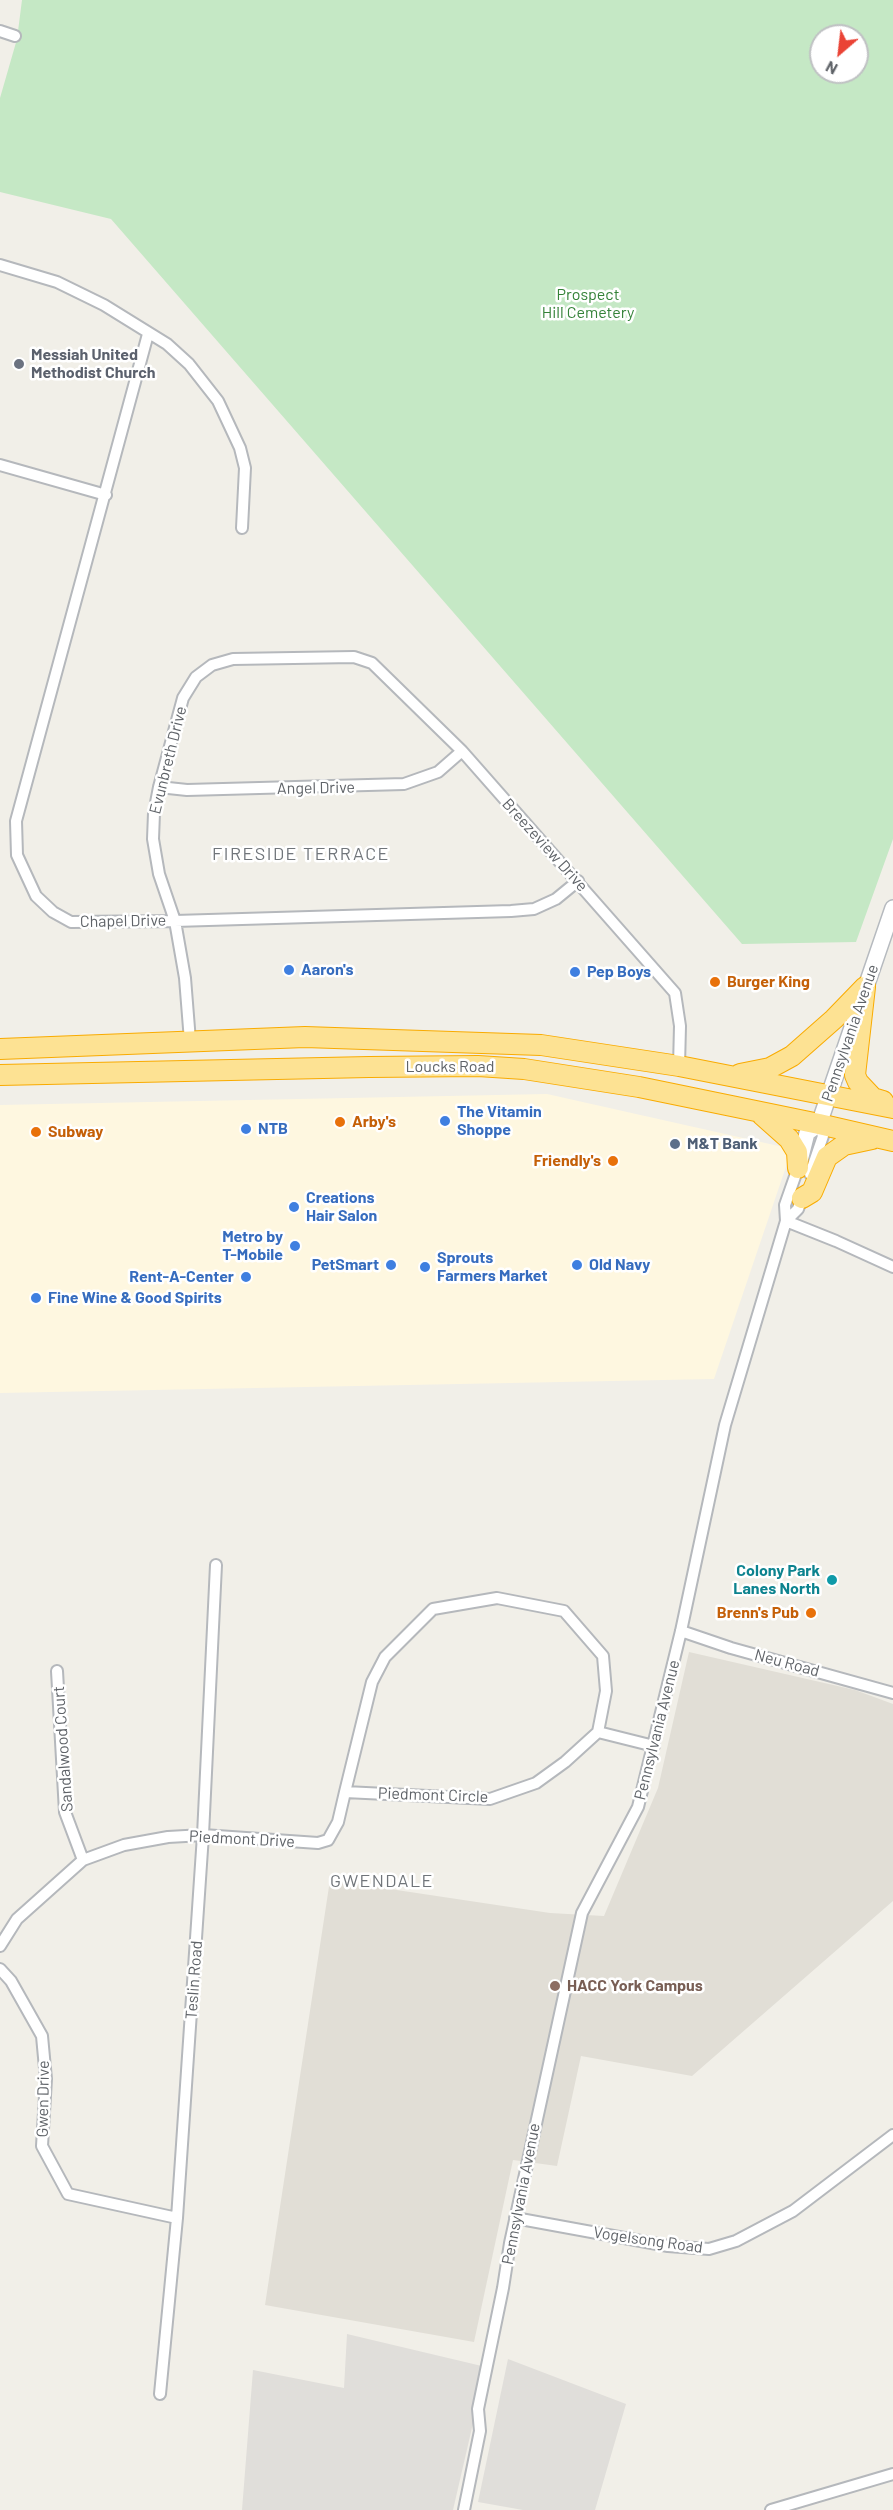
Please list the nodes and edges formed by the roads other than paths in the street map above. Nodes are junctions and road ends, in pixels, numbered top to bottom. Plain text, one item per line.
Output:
1 (0, 31) edge
2 (15, 36) dead end
3 (0, 265) edge
4 (148, 334) junction
5 (0, 465) edge
6 (106, 495) junction
7 (242, 528) dead end
8 (354, 657) joint
9 (462, 751) junction
10 (159, 787) junction
11 (578, 881) junction
12 (893, 908) edge
13 (175, 921) junction
14 (865, 987) junction
15 (190, 1041) junction
16 (0, 1049) edge
17 (679, 1066) junction
18 (0, 1075) edge
19 (730, 1076) junction
20 (829, 1094) junction
21 (893, 1103) edge
22 (893, 1108) edge
23 (757, 1111) junction
24 (819, 1124) junction
25 (886, 1140) edge
26 (798, 1168) junction
27 (802, 1198) junction
28 (786, 1221) junction
29 (893, 1268) edge
30 (216, 1564) dead end
31 (681, 1631) junction
32 (57, 1671) dead end
33 (893, 1693) edge
34 (598, 1732) junction
35 (654, 1746) junction
36 (345, 1792) junction
37 (203, 1835) junction
38 (83, 1860) junction
39 (0, 1946) edge
40 (0, 1969) edge
41 (893, 2135) edge
42 (177, 2218) junction
43 (515, 2218) junction
44 (160, 2394) dead end
45 (893, 2474) edge
46 (465, 2510) edge
47 (771, 2510) edge

1 - 2 street
3 - 4 street
4 - 6 street, Chapel Drive
4 - 7 street
5 - 6 street
6 - 13 street, Chapel Drive
8 - 9 street, Breezeview Drive
8 - 10 street, Evunbreth Drive
9 - 10 street, Angel Drive
9 - 11 street, Breezeview Drive
10 - 13 street, Evunbreth Drive
11 - 13 street, Chapel Drive
11 - 17 street, Breezeview Drive
12 - 14 street, Pennsylvania Avenue
13 - 15 street, Evunbreth Drive
14 - 19 highway
14 - 20 street, Pennsylvania Avenue
14 - 21 highway
15 - 16 highway, Loucks Road
15 - 17 highway, Loucks Road
17 - 19 highway, Loucks Road
18 - 23 highway, Loucks Road
19 - 20 highway, Loucks Road
20 - 22 highway, Loucks Road
20 - 24 street, Pennsylvania Avenue
23 - 24 highway, Loucks Road
23 - 26 highway
24 - 25 highway, Loucks Road
24 - 26 street, Pennsylvania Avenue
24 - 27 street, Pennsylvania Avenue
25 - 27 highway
26 - 28 street, Pennsylvania Avenue
27 - 28 street, Pennsylvania Avenue
28 - 29 street
28 - 31 street, Pennsylvania Avenue
30 - 37 street, Teslin Road
31 - 33 street, Neu Road
31 - 35 street, Pennsylvania Avenue
32 - 38 street, Sandalwood Court
34 - 35 street
34 - 36 street, Piedmont Circle
34 - 36 street
35 - 43 street, Pennsylvania Avenue
36 - 37 street, Piedmont Drive
37 - 38 street, Piedmont Drive
37 - 42 street, Teslin Road
38 - 39 street, Piedmont Drive
40 - 42 street, Gwen Drive
41 - 43 street, Vogelsong Road
42 - 44 street, Teslin Road
43 - 46 street, Pennsylvania Avenue
45 - 47 street

